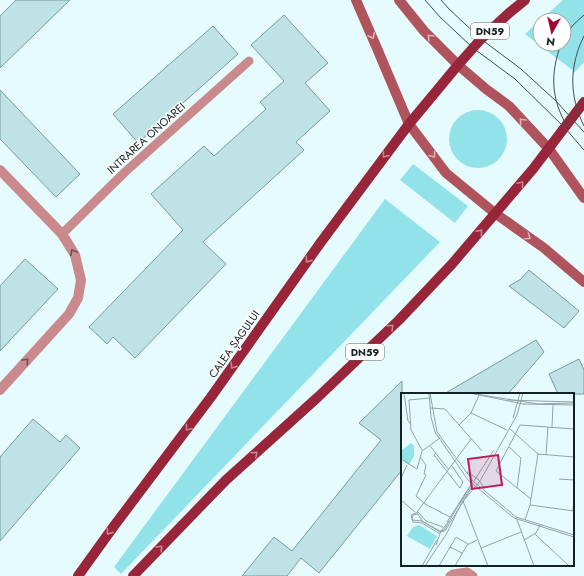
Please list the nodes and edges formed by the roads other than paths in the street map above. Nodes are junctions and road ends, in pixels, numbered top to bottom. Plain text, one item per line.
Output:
1 (356, 0) edge
2 (399, 0) edge
3 (525, 0) edge
4 (249, 61) dead end
5 (458, 65) junction
6 (584, 102) edge
7 (409, 124) junction
8 (549, 149) junction
9 (0, 170) edge
10 (584, 198) edge
11 (496, 214) junction
12 (62, 234) junction
13 (584, 282) edge
14 (0, 390) edge
15 (78, 576) edge
16 (134, 576) edge
17 (450, 576) edge
18 (473, 576) edge

1 -> 7 street
5 -> 2 street
3 - 5 main road, DN59
4 - 12 lane, INTRAREA ONOAREI
5 - 7 main road, DN59
8 -> 5 street
6 - 8 main road, DN59
7 -> 11 street
7 -> 15 main road, CALEA ȘAGULUI / DN59
8 - 10 street
11 -> 8 main road, DN59
9 - 12 street
11 -> 13 street
16 -> 11 main road, DN59
14 -> 12 street
17 - 18 lane

